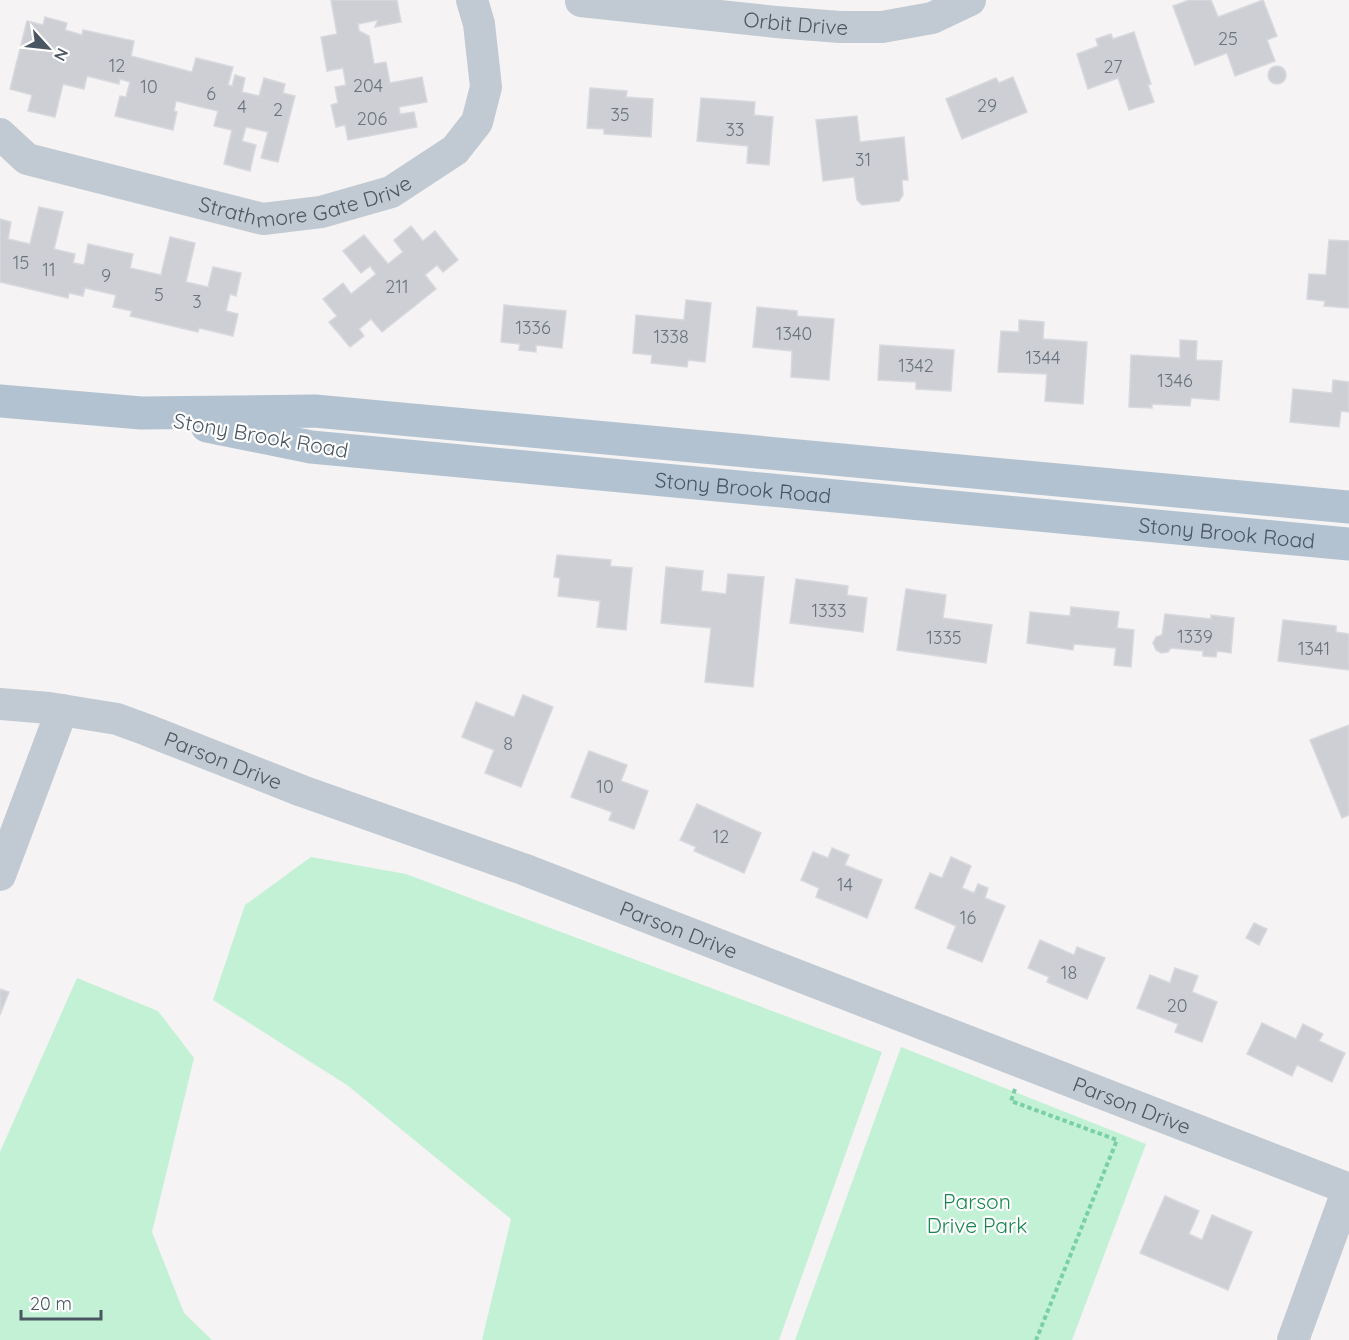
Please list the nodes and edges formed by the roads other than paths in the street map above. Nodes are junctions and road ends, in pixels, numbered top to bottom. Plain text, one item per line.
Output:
1 (472, 0) edge
2 (970, 0) edge
3 (581, 1) edge
4 (0, 134) edge
5 (0, 401) edge
6 (141, 413) junction
7 (882, 464) junction
8 (880, 500) junction
9 (1349, 507) edge
10 (1349, 544) edge
11 (0, 704) edge
12 (62, 710) junction
13 (0, 875) edge
14 (1348, 1189) edge
15 (1293, 1340) edge

1 - 4 street, Strathmore Gate Drive
2 - 3 street, Orbit Drive
5 - 6 main road, Stony Brook Road
6 - 7 main road, Stony Brook Road
6 - 8 main road, Stony Brook Road
7 - 8 main road
7 - 9 main road, Stony Brook Road
8 - 10 main road, Stony Brook Road
11 - 12 street, Parson Drive
12 - 13 street
12 - 14 street, Parson Drive
14 - 15 street

